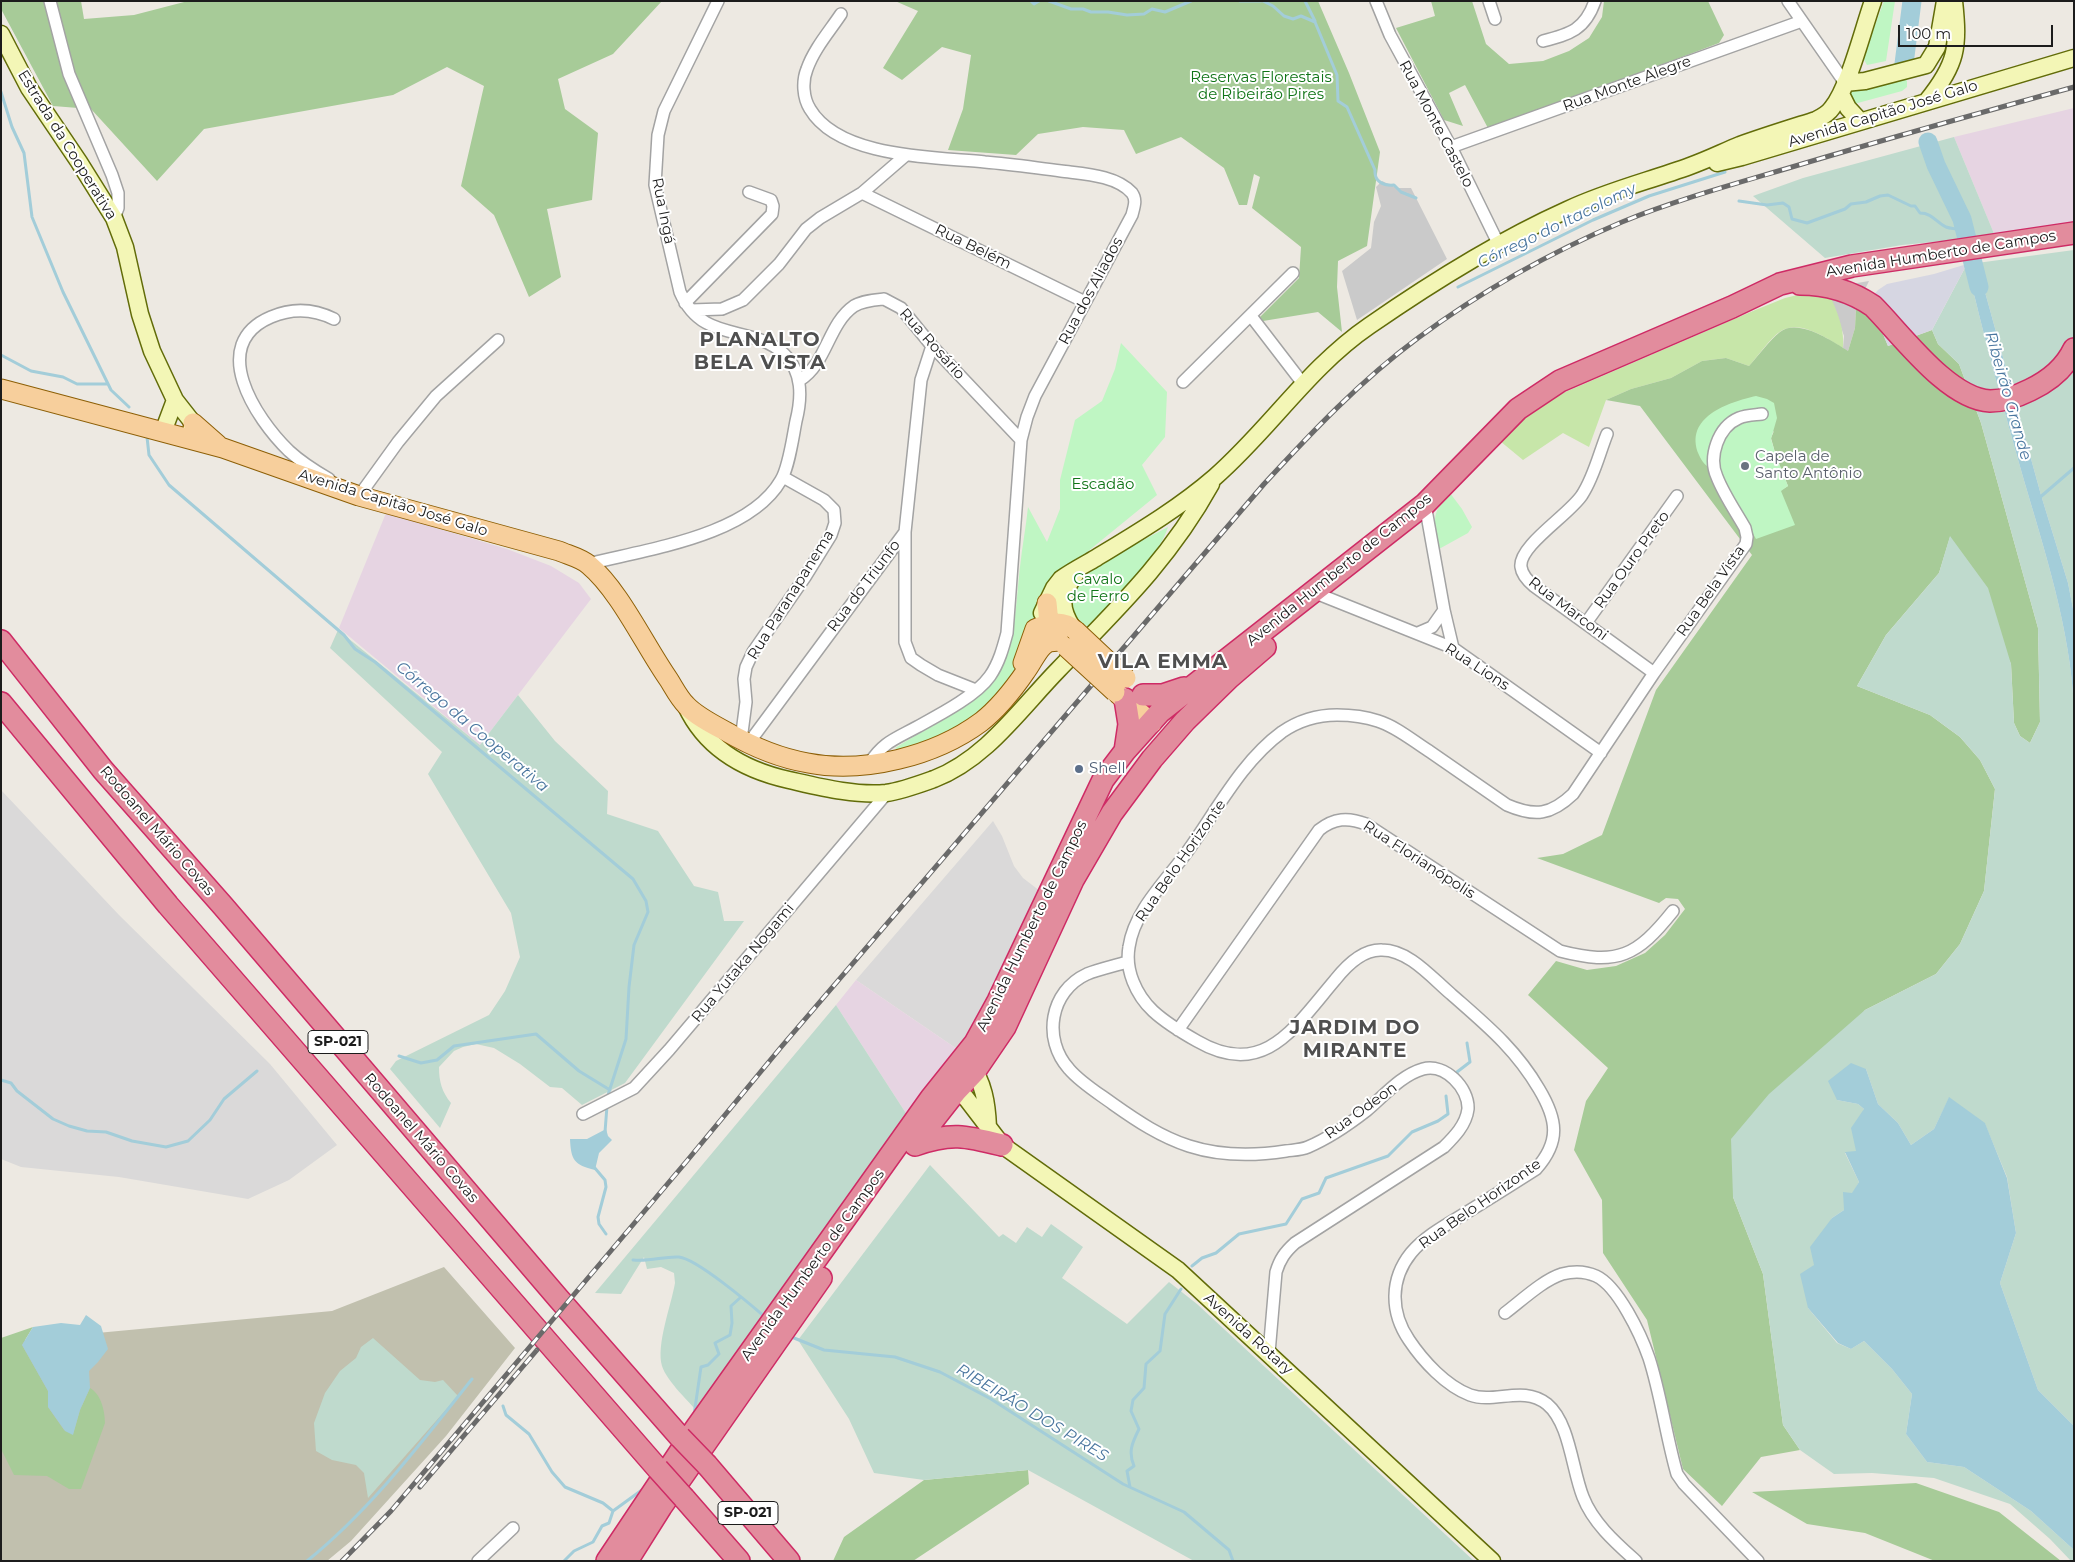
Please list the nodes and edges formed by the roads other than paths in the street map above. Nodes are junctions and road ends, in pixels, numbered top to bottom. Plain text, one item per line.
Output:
1 (50, 1) edge
2 (718, 1) edge
3 (1376, 1) edge
4 (1489, 1) edge
5 (1595, 1) edge
6 (1788, 1) edge
7 (1873, 1) edge
8 (1945, 1) edge
9 (1954, 1) edge
10 (841, 14) dead end
11 (1496, 19) dead end
12 (1802, 21) junction
13 (1, 34) edge
14 (1543, 41) dead end
15 (2074, 58) edge
16 (1845, 82) junction
17 (1927, 100) junction
18 (1860, 121) junction
19 (1450, 146) junction
20 (906, 155) junction
21 (1690, 166) junction
22 (749, 192) dead end
23 (862, 193) junction
24 (114, 218) junction
25 (2074, 233) edge
26 (1499, 244) junction
27 (1868, 264) junction
28 (1293, 273) dead end
29 (1780, 284) junction
30 (1861, 298) junction
31 (1084, 302) junction
32 (688, 306) junction
33 (1251, 316) junction
34 (334, 319) dead end
35 (498, 340) dead end
36 (932, 346) junction
37 (2074, 349) edge
38 (800, 380) junction
39 (1183, 382) dead end
40 (1304, 385) junction
41 (1, 389) edge
42 (175, 400) junction
43 (1762, 414) dead end
44 (191, 431) junction
45 (163, 432) junction
46 (1607, 434) dead end
47 (1021, 440) junction
48 (1216, 476) junction
49 (783, 477) junction
50 (360, 493) junction
51 (1677, 496) dead end
52 (1426, 508) junction
53 (905, 532) junction
54 (588, 564) junction
55 (1084, 566) junction
56 (1319, 594) junction
57 (1047, 603) joint
58 (1444, 610) junction
59 (1586, 623) junction
60 (1042, 626) junction
61 (1418, 634) junction
62 (1068, 637) junction
63 (1, 641) edge
64 (1453, 648) junction
65 (1654, 673) junction
66 (1194, 684) junction
67 (976, 690) junction
68 (1012, 690) junction
69 (1127, 691) junction
70 (1, 703) edge
71 (686, 706) junction
72 (1157, 719) junction
73 (1185, 721) junction
74 (744, 742) junction
75 (1125, 751) junction
76 (1601, 753) junction
77 (1152, 759) junction
78 (869, 764) junction
79 (1103, 780) junction
80 (887, 793) junction
81 (1112, 813) junction
82 (1673, 910) dead end
83 (1127, 962) junction
84 (1178, 1030) junction
85 (970, 1064) junction
86 (950, 1086) junction
87 (583, 1114) dead end
88 (988, 1127) junction
89 (915, 1145) junction
90 (1002, 1145) junction
91 (1505, 1313) dead end
92 (1269, 1353) junction
93 (513, 1528) dead end
94 (619, 1557) edge
95 (478, 1561) edge
96 (739, 1561) edge
97 (789, 1561) edge
98 (1492, 1561) edge
99 (1636, 1561) edge
100 (1758, 1561) edge

1 - 24 street
2 - 32 street, Rua Ingá
3 - 19 street, Rua Monte Castelo
4 - 11 street
5 - 14 street
6 - 12 street
7 - 16 main road, Avenida Capitão José Galo
8 - 16 main road
9 - 17 main road
10 - 20 street, Rua dos Aliados
12 - 16 street
12 - 19 street, Rua Monte Alegre
13 - 24 main road, Estrada da Cooperativa
15 - 17 main road, Avenida Capitão José Galo
16 - 18 main road
16 - 21 main road, Avenida Capitão José Galo
17 - 18 main road, Avenida Capitão José Galo
18 - 21 main road, Avenida Capitão José Galo
19 - 26 street, Rua Monte Castelo
20 - 23 street
20 - 31 street, Rua dos Aliados
21 - 26 main road, Avenida Capitão José Galo
22 - 32 street
23 - 31 street, Rua Belém
23 - 32 street
24 - 42 main road, Estrada da Cooperativa
25 - 27 highway, Avenida Humberto de Campos
26 - 40 main road, Avenida Capitão José Galo
27 - 29 highway, Avenida Humberto de Campos
27 - 30 highway
28 - 33 street
29 - 30 highway, Avenida Humberto de Campos
29 - 52 highway, Avenida Humberto de Campos
30 - 37 highway, Avenida Humberto de Campos
31 - 47 street, Rua dos Aliados
32 - 38 street
33 - 39 street
33 - 40 street
34 - 50 street
35 - 50 street
36 - 38 street, Rua Rosário
36 - 47 street, Rua Rosário
36 - 53 street, Rua do Triunfo
38 - 49 street
40 - 48 main road, Avenida Capitão José Galo
41 - 45 main road
42 - 44 main road, Estrada da Cooperativa
42 - 45 main road
43 - 65 street, Rua Bela Vista
44 - 45 main road
44 - 50 main road, Avenida Capitão José Galo
46 - 59 street, Rua Marconi
47 - 67 street, Rua dos Aliados
48 - 55 main road, Avenida Capitão José Galo
48 - 80 main road, Avenida Capitão José Galo
49 - 54 street
49 - 74 street, Rua Paranapanema
50 - 54 main road, Avenida Capitão José Galo
51 - 59 street, Rua Ouro Preto
52 - 56 highway, Avenida Humberto de Campos
52 - 58 street
53 - 67 street
53 - 74 street, Rua do Triunfo
54 - 71 main road, Avenida Capitão José Galo
55 - 57 main road, Avenida Capitão José Galo
55 - 62 main road
56 - 61 street, Rua Lions
56 - 66 highway, Avenida Humberto de Campos
56 - 73 highway, Avenida Humberto de Campos
57 - 60 main road
58 - 61 street
58 - 64 street
59 - 65 street, Rua Marconi
60 - 62 main road
60 - 68 main road
61 - 64 street, Rua Lions
62 - 68 main road
62 - 69 main road, bridge
63 - 97 highway, Rodoanel Mário Covas / SP-021, bridge
64 - 76 street, Rua Lions
65 - 76 street, Rua Bela Vista
66 - 69 highway
66 - 72 highway, Avenida Humberto de Campos
67 - 78 street, Rua dos Aliados
68 - 78 main road, Avenida Capitão José Galo
69 - 72 main road
69 - 75 highway
70 - 96 highway, SP-021, bridge
71 - 74 main road, Avenida Capitão José Galo
71 - 80 main road, Avenida Capitão José Galo
72 - 73 highway
72 - 75 highway, Avenida Humberto de Campos
72 - 77 highway
73 - 77 highway, Avenida Humberto de Campos
74 - 78 main road, Avenida Capitão José Galo
75 - 79 highway, Avenida Humberto de Campos
76 - 83 street, Rua Belo Horizonte
77 - 81 highway, Avenida Humberto de Campos
79 - 81 highway
79 - 85 highway, Avenida Humberto de Campos
80 - 87 street, Rua Yutaka Nogami
81 - 85 highway, Avenida Humberto de Campos
82 - 84 street, Rua Florianópolis
83 - 84 street, Rua Belo Horizonte
83 - 92 street, Rua Odeon
84 - 99 street, Rua Belo Horizonte
85 - 86 highway, Avenida Humberto de Campos
85 - 88 main road
86 - 88 main road, Avenida Rotary
86 - 89 highway, Avenida Humberto de Campos
86 - 94 highway, Avenida Humberto de Campos
88 - 90 main road, Avenida Rotary
89 - 90 highway
89 - 94 highway, Avenida Humberto de Campos
90 - 92 main road, Avenida Rotary
91 - 100 street
92 - 98 main road, Avenida Rotary
93 - 95 street

